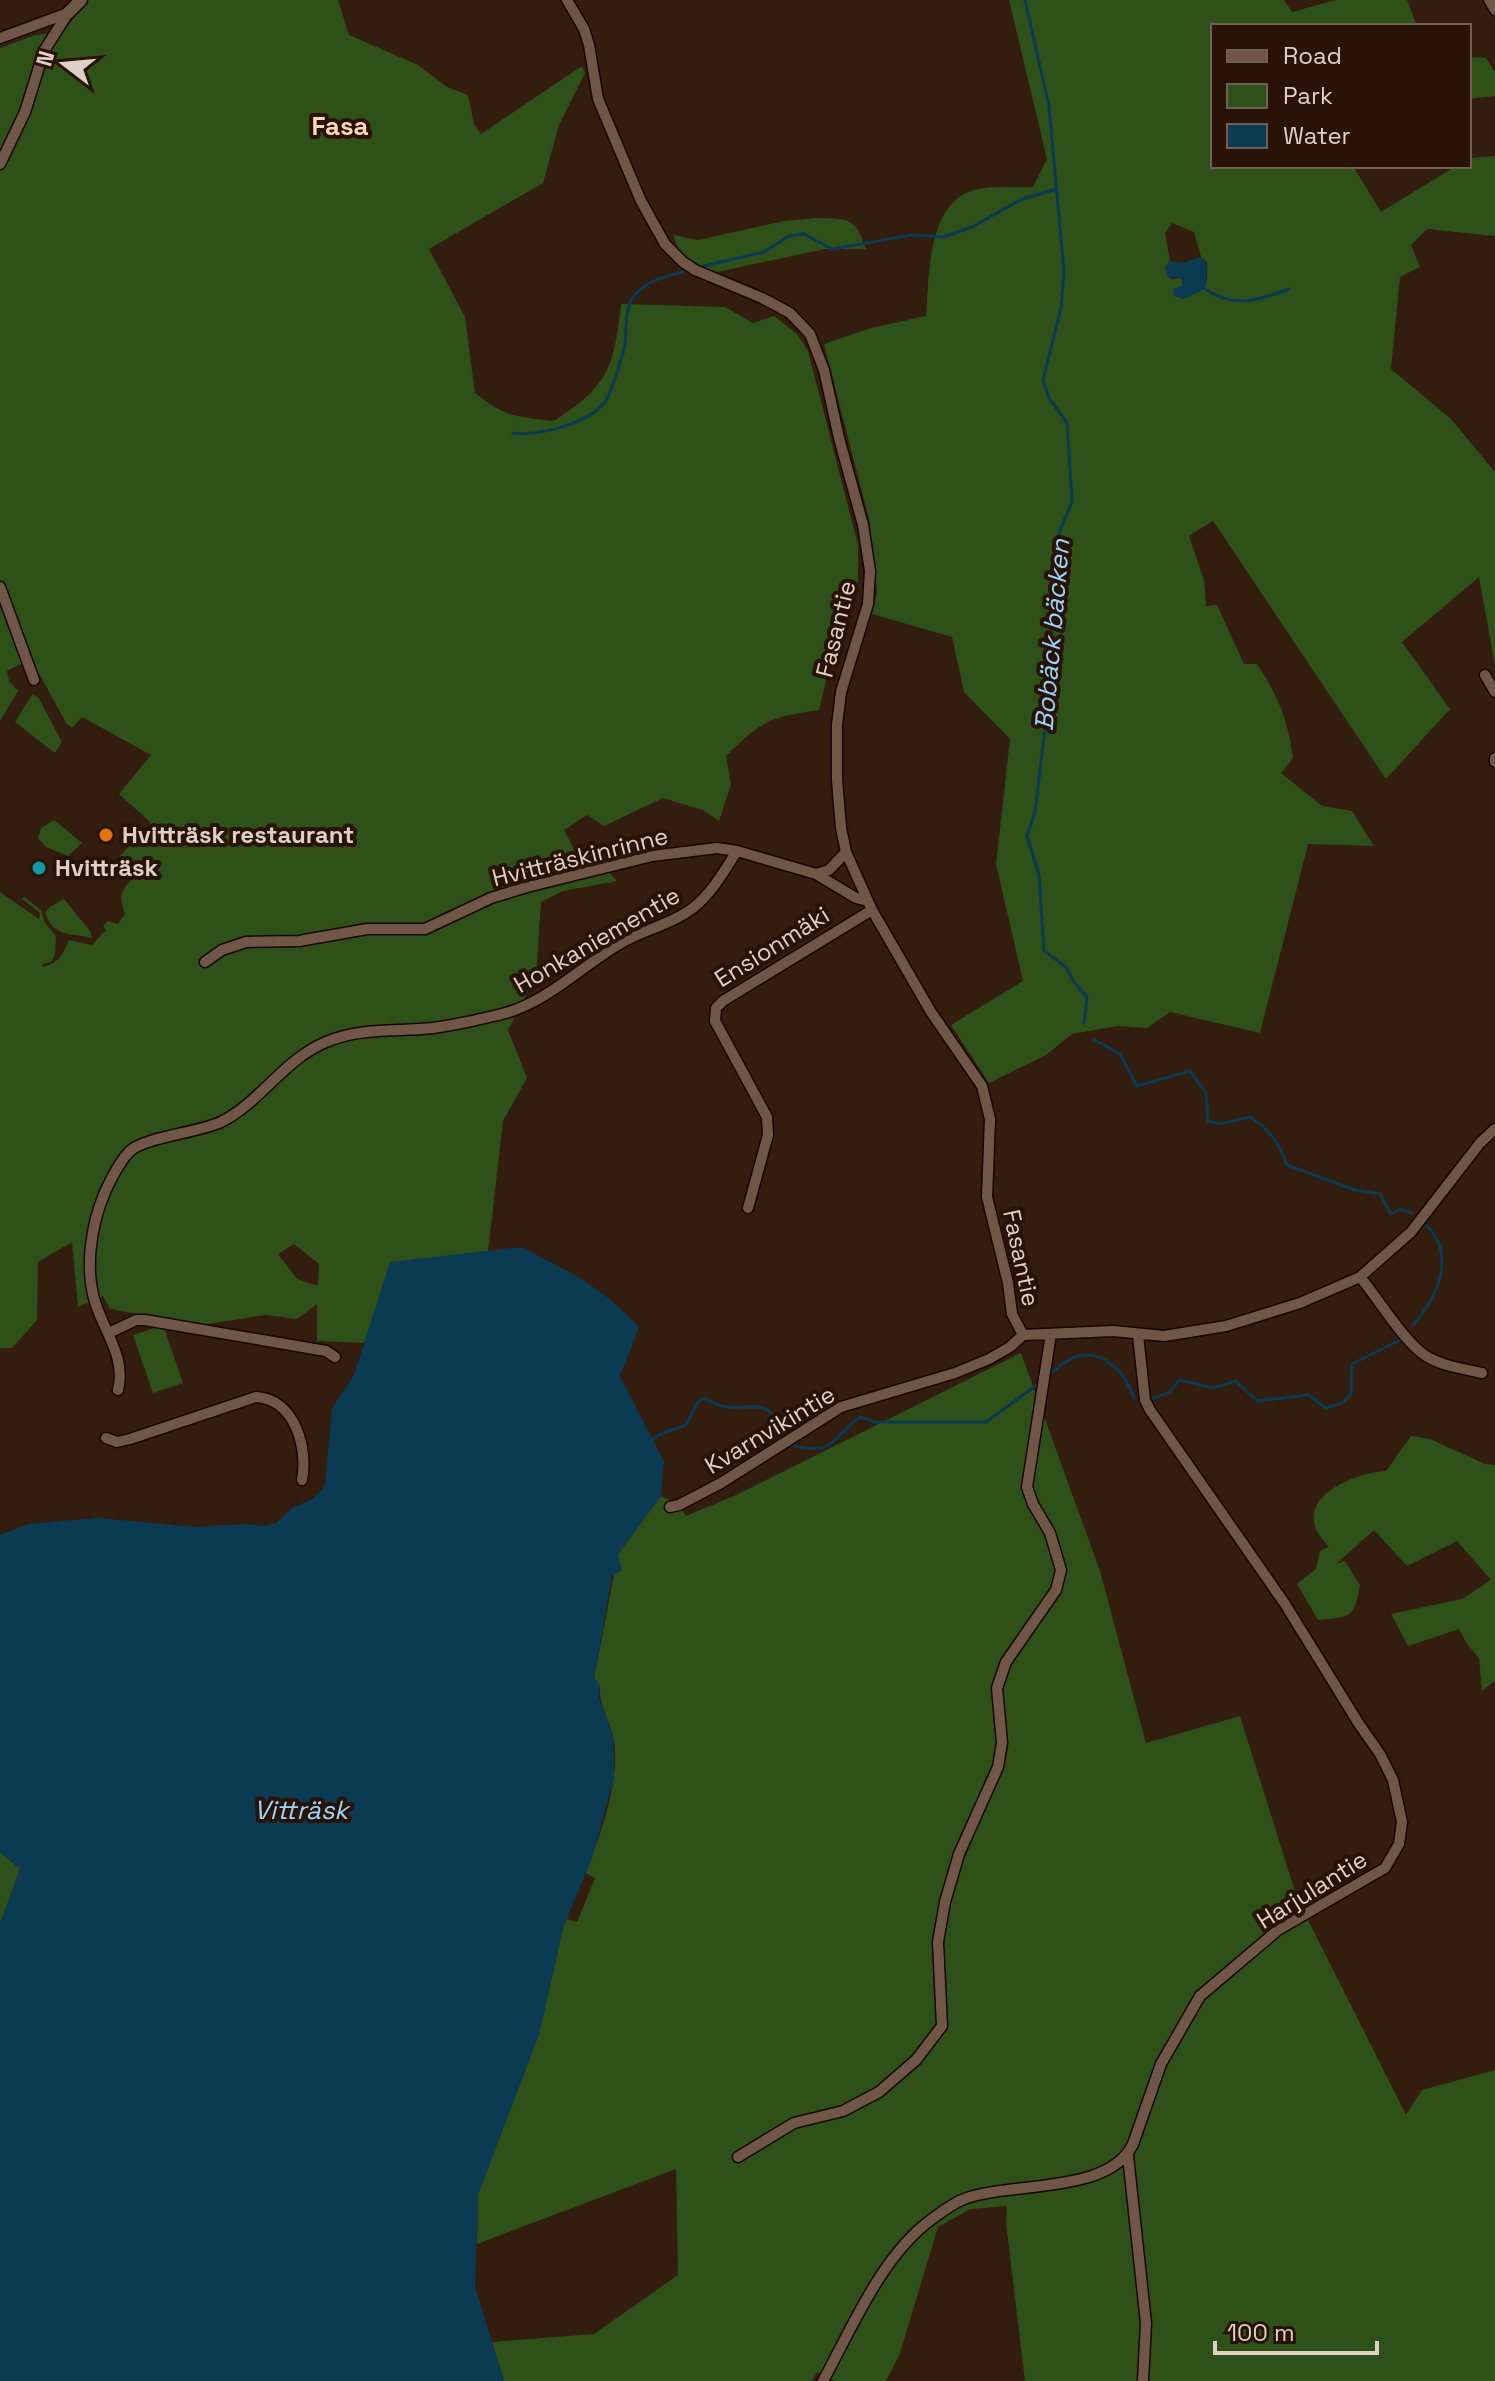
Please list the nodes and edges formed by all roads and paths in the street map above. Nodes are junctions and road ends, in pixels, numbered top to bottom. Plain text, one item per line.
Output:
1 (81, 0) edge
2 (567, 0) edge
3 (1489, 0) edge
4 (1495, 10) edge
5 (68, 13) junction
6 (0, 38) edge
7 (0, 164) edge
8 (0, 587) edge
9 (1485, 675) dead end
10 (34, 680) dead end
11 (1495, 692) edge
12 (737, 851) junction
13 (846, 852) junction
14 (816, 874) junction
15 (870, 905) junction
16 (205, 962) dead end
17 (1495, 1129) edge
18 (748, 1208) dead end
19 (1360, 1277) junction
20 (109, 1333) junction
21 (1051, 1334) junction
22 (1023, 1335) junction
23 (1138, 1335) junction
24 (335, 1357) dead end
25 (1482, 1373) dead end
26 (118, 1390) dead end
27 (106, 1438) dead end
28 (302, 1480) dead end
29 (670, 1507) dead end
30 (1128, 2156) junction
31 (738, 2157) dead end
32 (823, 2381) edge
33 (1143, 2381) edge

1 - 5 street
2 - 13 street, Fasantie
3 - 4 street
5 - 6 street
5 - 7 street
8 - 10 street
9 - 11 street
12 - 14 street
12 - 16 street, Hvitträskinrinne
12 - 20 street, Honkaniementie
13 - 14 street
13 - 15 street, Fasantie
14 - 15 street
15 - 18 street, Ensionmäki
15 - 22 street, Fasantie
17 - 19 street
19 - 23 street
19 - 25 street
20 - 24 street
20 - 26 street, Honkaniementie
21 - 22 street
21 - 23 street
21 - 31 street
22 - 29 street, Kvarnvikintie
23 - 30 street, Harjulantie
27 - 28 street
30 - 32 street
30 - 33 street

